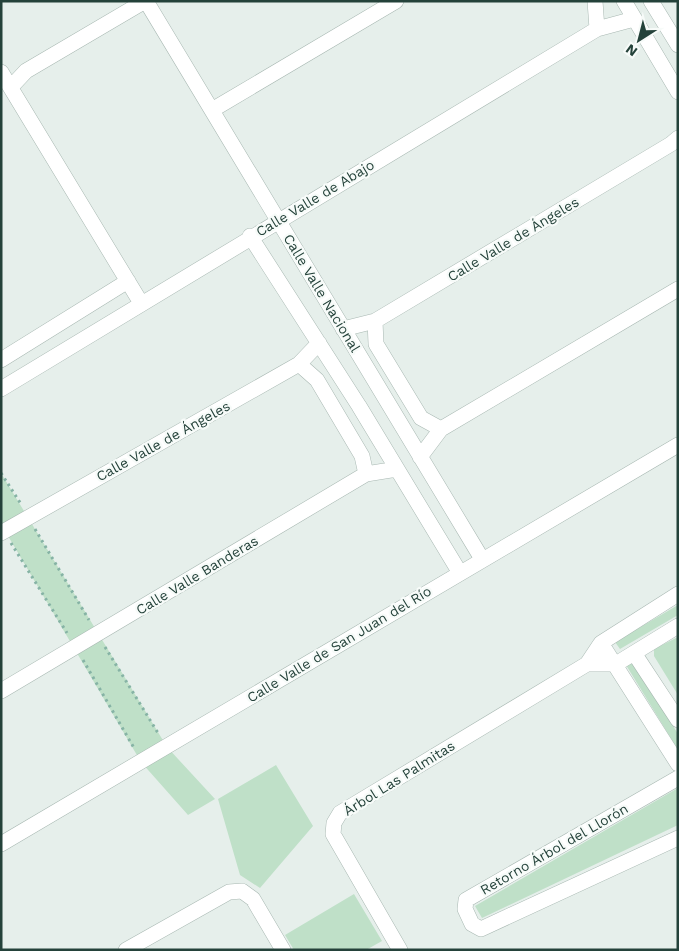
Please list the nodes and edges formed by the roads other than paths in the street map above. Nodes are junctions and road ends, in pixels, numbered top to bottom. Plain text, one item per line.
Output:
1 (145, 1) edge
2 (396, 1) edge
3 (595, 1) edge
4 (624, 1) edge
5 (656, 3) edge
6 (634, 19) junction
7 (597, 29) junction
8 (678, 45) edge
9 (1, 72) edge
10 (11, 87) junction
11 (678, 92) edge
12 (212, 110) junction
13 (676, 143) edge
14 (278, 220) junction
15 (250, 236) junction
16 (128, 282) junction
17 (678, 289) edge
18 (140, 303) junction
19 (375, 321) junction
20 (343, 329) junction
21 (319, 342) junction
22 (1, 360) edge
23 (299, 364) junction
24 (1, 389) edge
25 (382, 392) junction
26 (359, 406) junction
27 (440, 429) junction
28 (678, 445) edge
29 (420, 457) junction
30 (397, 469) junction
31 (366, 474) junction
32 (1, 533) edge
33 (482, 559) junction
34 (460, 573) junction
35 (678, 594) edge
36 (678, 626) edge
37 (601, 644) junction
38 (634, 653) junction
39 (587, 664) junction
40 (616, 664) junction
41 (1, 691) edge
42 (678, 721) edge
43 (658, 732) junction
44 (678, 764) edge
45 (678, 778) edge
46 (678, 838) edge
47 (1, 844) edge
48 (395, 948) edge
49 (126, 950) edge
50 (282, 950) edge

1 - 10 street
1 - 12 street, Calle Valle Nacional
2 - 12 street
3 - 7 street
4 - 6 street
5 - 8 street
6 - 7 street, Calle Valle de Abajo
6 - 11 street
7 - 14 street, Calle Valle de Abajo
9 - 10 street
10 - 16 street
12 - 14 street, Calle Valle Nacional
13 - 19 street, Calle Valle de Ángeles
14 - 15 street, Calle Valle de Abajo
14 - 20 street, Calle Valle Nacional
15 - 18 street, Calle Valle de Abajo
15 - 21 street, Calle Valle Nacional
16 - 18 street
16 - 22 street
17 - 27 street
18 - 24 street, Calle Valle de Abajo
19 - 20 street, Calle Valle de Ángeles
19 - 27 street
20 - 25 street, Calle Valle Nacional
21 - 23 street, Calle Valle de Ángeles
21 - 26 street, Calle Valle Nacional
23 - 31 street
23 - 32 street, Calle Valle de Ángeles
25 - 26 street
25 - 29 street, Calle Valle Nacional
26 - 30 street, Calle Valle Nacional
27 - 29 street
28 - 33 street, Calle Valle de San Juan del Río
29 - 33 street, Calle Valle Nacional
30 - 31 street, Calle Valle Banderas
30 - 34 street, Calle Valle Nacional
31 - 41 street, Calle Valle Banderas
33 - 34 street, Calle Valle de San Juan del Río
34 - 47 street, Calle Valle de San Juan del Río
35 - 37 street
36 - 38 street
37 - 39 street, Árbol Las Palmitas
37 - 40 street
38 - 40 street
38 - 42 street
39 - 40 street
39 - 48 street, Árbol Las Palmitas
40 - 43 street
42 - 43 street
43 - 44 street
45 - 46 street, Retorno Árbol del Llorón
49 - 50 street

